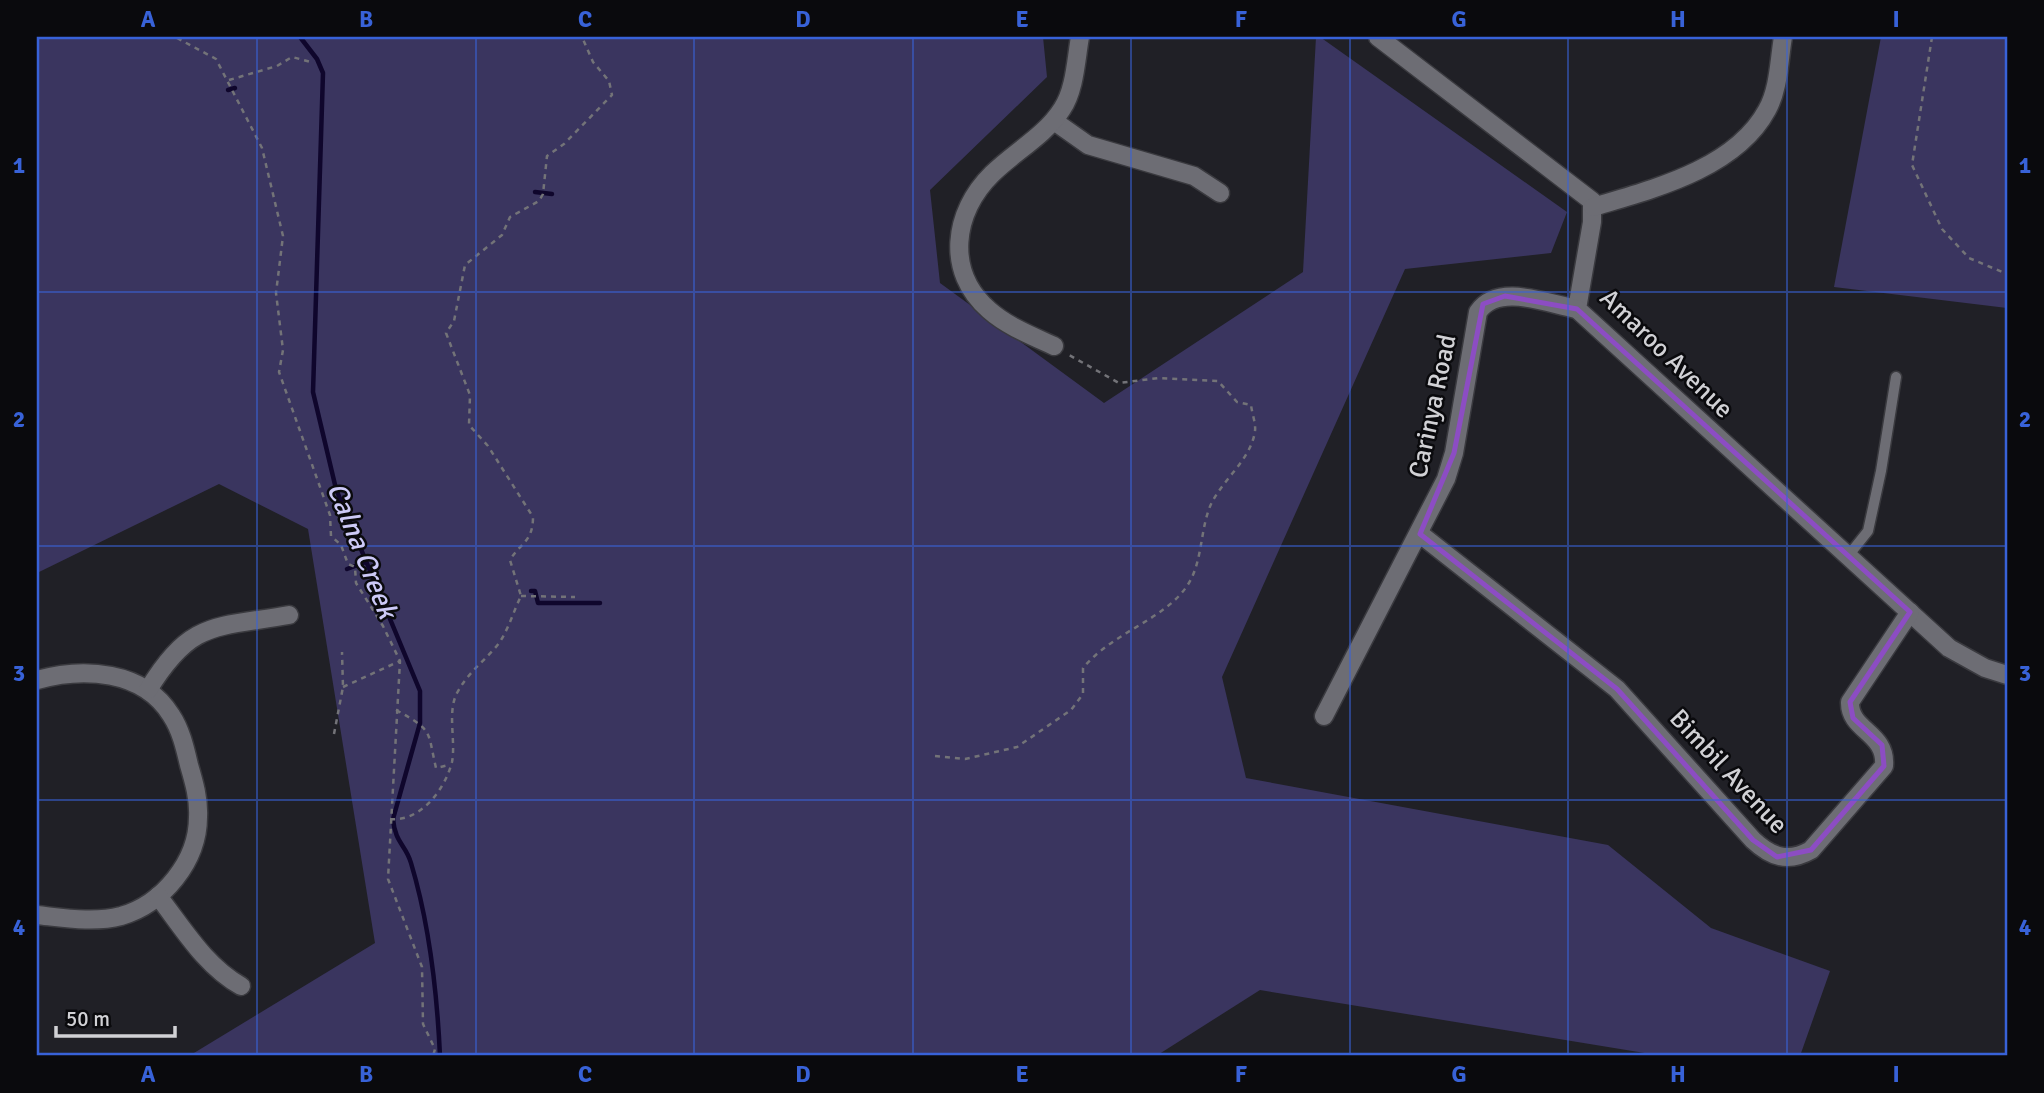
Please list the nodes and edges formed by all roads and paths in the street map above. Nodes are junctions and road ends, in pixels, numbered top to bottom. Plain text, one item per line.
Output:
1 (582, 37) edge
2 (1080, 37) edge
3 (1378, 37) edge
4 (1783, 37) edge
5 (1932, 37) edge
6 (177, 38) edge
7 (312, 62) dead end
8 (227, 80) junction
9 (1054, 121) junction
10 (1220, 193) dead end
11 (1593, 207) junction
12 (2007, 274) edge
13 (1577, 309) junction
14 (1054, 346) joint
15 (1896, 377) dead end
16 (1420, 534) junction
17 (1848, 556) junction
18 (521, 596) junction
19 (575, 597) dead end
20 (1910, 612) junction
21 (289, 615) dead end
22 (341, 652) dead end
23 (400, 661) junction
24 (2007, 675) edge
25 (37, 680) edge
26 (344, 687) junction
27 (148, 690) junction
28 (396, 710) junction
29 (1324, 716) dead end
30 (334, 734) dead end
31 (935, 756) dead end
32 (450, 765) junction
33 (390, 820) junction
34 (158, 896) junction
35 (37, 915) edge
36 (241, 986) dead end
37 (433, 1056) edge

1 - 18 path
2 - 9 street
3 - 11 street
4 - 11 street
5 - 12 path
6 - 8 path
7 - 8 path
8 - 23 path
9 - 10 street
9 - 14 street
11 - 13 street, Amaroo Avenue
13 - 16 street, Carinya Road
13 - 17 street, Amaroo Avenue
14 - 31 path
15 - 17 lane
16 - 20 street, Bimbil Avenue
16 - 29 street, Carinya Road
17 - 20 street, Amaroo Avenue
18 - 19 path
18 - 32 path
20 - 24 street, Amaroo Avenue
21 - 27 street
22 - 26 path
23 - 26 path
23 - 28 path
25 - 27 street
26 - 30 path
27 - 34 street
28 - 32 path
28 - 33 path
32 - 33 path
33 - 37 path
34 - 35 street
34 - 36 street

